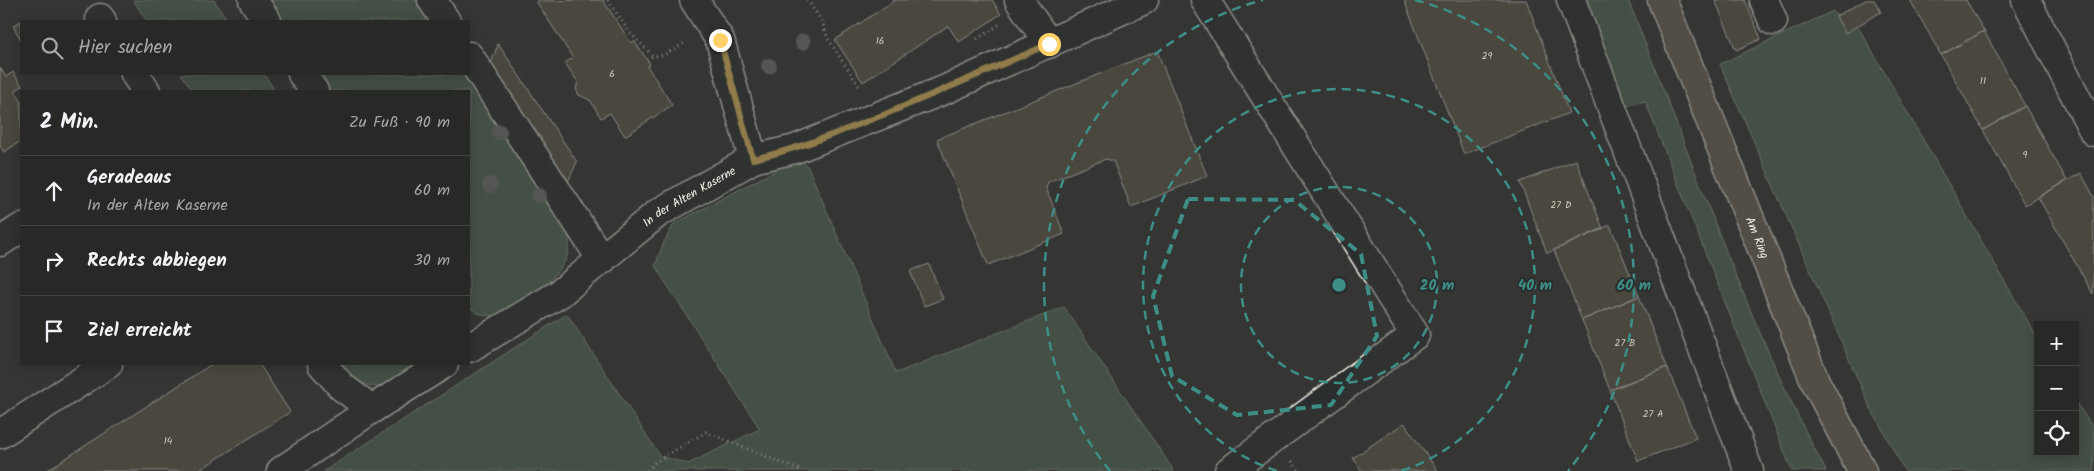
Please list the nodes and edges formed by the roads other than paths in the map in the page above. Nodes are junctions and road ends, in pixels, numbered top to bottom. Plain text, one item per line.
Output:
1 (253, 0) edge
2 (432, 0) edge
3 (694, 0) edge
4 (1144, 0) edge
5 (1205, 0) edge
6 (1571, 0) edge
7 (1662, 0) edge
8 (2026, 0) edge
9 (1022, 4) edge
10 (266, 20) edge
11 (445, 20) edge
12 (1049, 44) junction
13 (470, 58) edge
14 (136, 75) edge
15 (303, 75) edge
16 (145, 90) edge
17 (313, 90) edge
18 (2087, 102) edge
19 (2094, 132) edge
20 (753, 159) junction
21 (20, 229) edge
22 (0, 242) edge
23 (602, 260) junction
24 (472, 338) edge
25 (106, 365) edge
26 (323, 365) edge
27 (442, 365) edge
28 (372, 409) junction
29 (0, 434) edge
30 (281, 471) edge
31 (1229, 471) edge
32 (1749, 471) edge
33 (1862, 471) edge

1 - 10 street
2 - 11 street
3 - 20 street
4 - 12 street, In der Alten Kaserne
5 - 31 street
6 - 32 street
7 - 33 main road, Am Ring
8 - 18 street
9 - 12 street
12 - 20 street, In der Alten Kaserne
13 - 23 street
14 - 16 street
15 - 17 street
18 - 19 street
20 - 23 street, In der Alten Kaserne
21 - 22 street
23 - 24 street, In der Alten Kaserne
25 - 29 street
26 - 28 street
27 - 28 street
28 - 30 street

